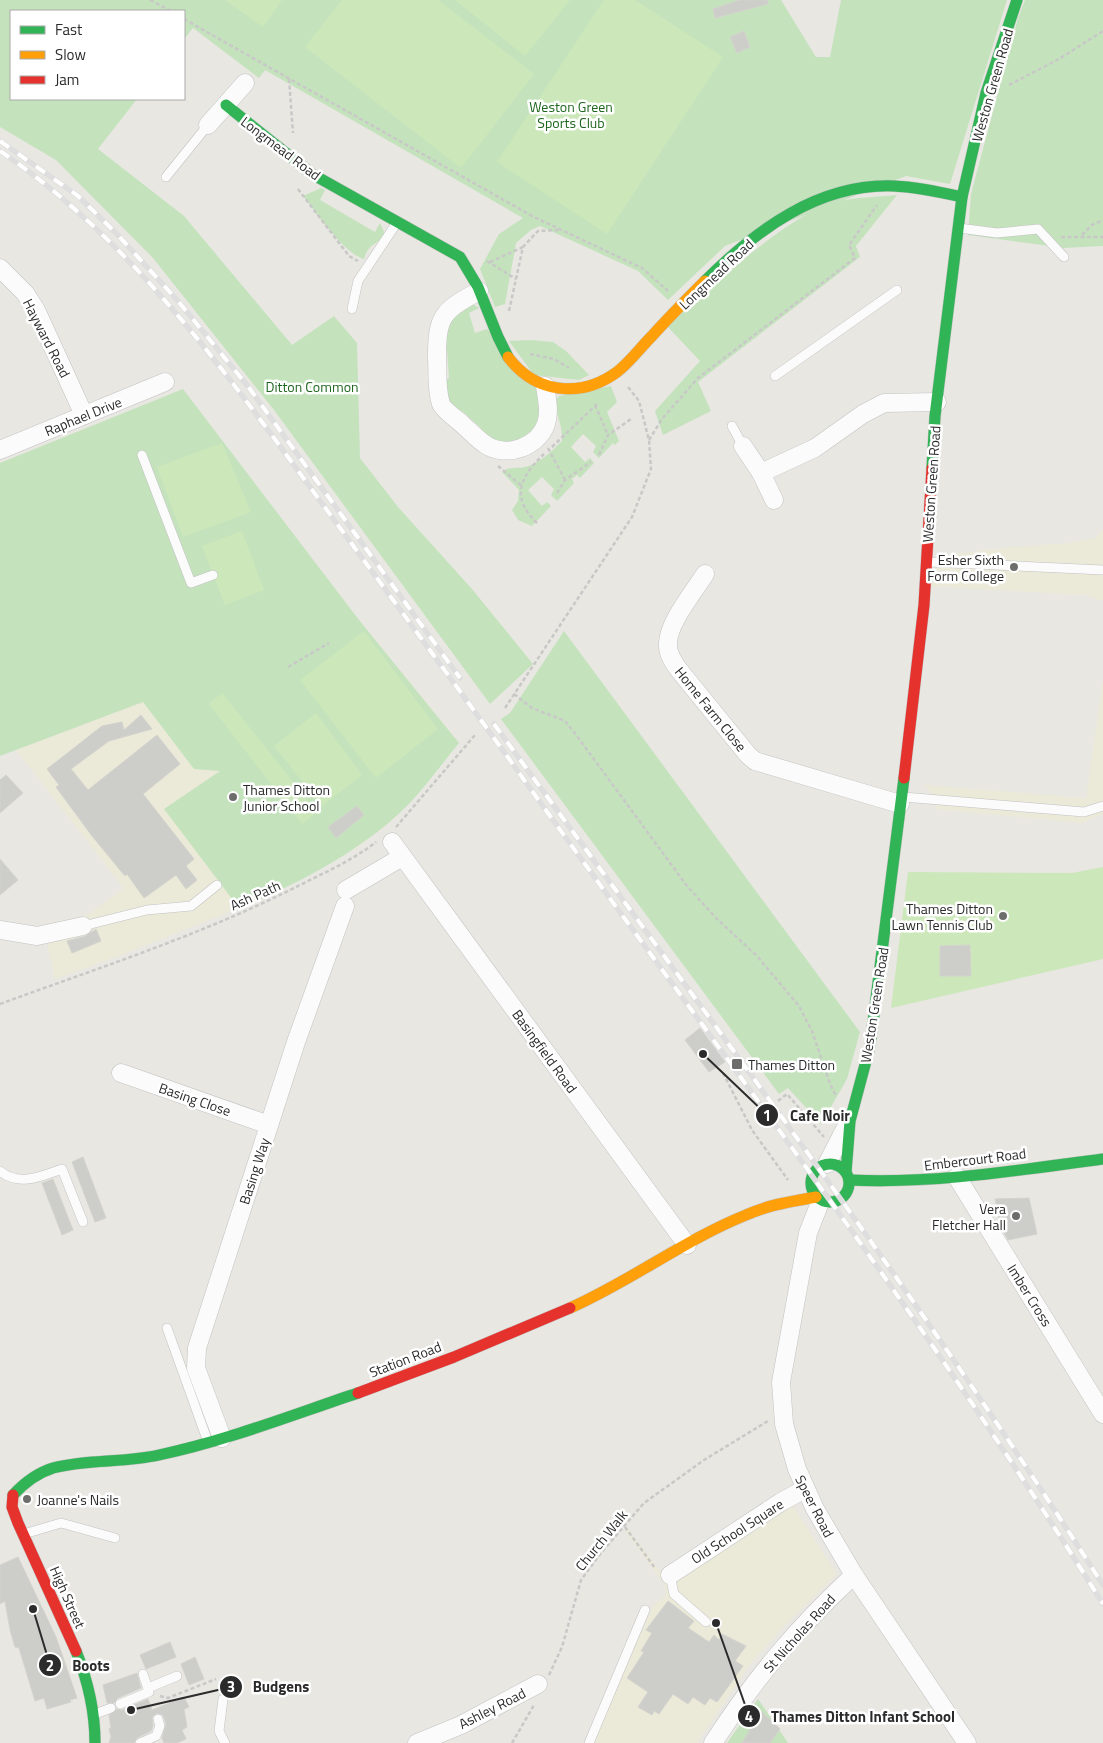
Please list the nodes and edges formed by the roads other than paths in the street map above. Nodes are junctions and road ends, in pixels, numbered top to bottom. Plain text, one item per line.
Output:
1 (1017, 0) edge
2 (245, 83) dead end
3 (226, 105) junction
4 (208, 125) joint
5 (166, 177) dead end
6 (962, 197) junction
7 (398, 222) junction
8 (958, 228) junction
9 (1064, 257) dead end
10 (0, 268) edge
11 (897, 290) dead end
12 (479, 291) junction
13 (352, 309) dead end
14 (775, 376) dead end
15 (165, 382) dead end
16 (545, 386) junction
17 (937, 402) junction
18 (84, 415) junction
19 (732, 426) dead end
20 (743, 446) joint
21 (0, 450) edge
22 (142, 455) dead end
23 (762, 473) junction
24 (774, 500) dead end
25 (926, 562) junction
26 (1103, 570) edge
27 (705, 574) dead end
28 (213, 575) dead end
29 (901, 801) junction
30 (1103, 806) edge
31 (387, 837) road end
32 (402, 857) junction
33 (217, 885) dead end
34 (82, 926) joint
35 (0, 930) edge
36 (121, 1073) dead end
37 (851, 1117) junction
38 (269, 1125) junction
39 (831, 1156) junction
40 (1103, 1159) edge
41 (0, 1171) edge
42 (848, 1176) junction
43 (957, 1177) junction
44 (811, 1184) junction
45 (796, 1197) junction
46 (819, 1199) junction
47 (83, 1222) dead end
48 (808, 1233) junction
49 (687, 1245) junction
50 (167, 1328) dead end
51 (1103, 1414) edge
52 (215, 1440) junction
53 (805, 1490) junction
54 (0, 1494) edge
55 (13, 1494) junction
56 (23, 1534) junction
57 (115, 1538) dead end
58 (676, 1570) joint
59 (854, 1576) junction
60 (645, 1610) dead end
61 (706, 1622) dead end
62 (143, 1674) dead end
63 (177, 1676) dead end
64 (541, 1686) road end
65 (149, 1690) junction
66 (223, 1699) dead end
67 (120, 1704) dead end
68 (111, 1708) dead end
69 (95, 1714) junction
70 (158, 1719) dead end
71 (95, 1743) edge
72 (140, 1743) edge
73 (225, 1743) edge
74 (418, 1743) edge
75 (589, 1743) edge
76 (713, 1743) edge
77 (967, 1743) edge

1 - 6 street, Weston Green Road
2 - 3 street
3 - 4 street
3 - 7 street, Longmead Road
4 - 5 lane
6 - 8 street, Weston Green Road
6 - 16 street, Longmead Road
7 - 12 street, Longmead Road
7 - 13 lane
8 - 9 lane
8 - 17 street, Weston Green Road
10 - 18 street, Hayward Road
11 - 14 lane
12 - 16 street, Longmead Road
12 - 16 street
15 - 18 street, Raphael Drive
17 - 23 street
17 - 25 street, Weston Green Road
18 - 21 street, Raphael Drive
19 - 20 lane
20 - 23 street
22 - 28 lane
23 - 24 street
25 - 26 lane
25 - 29 street, Weston Green Road
27 - 29 street, Home Farm Close
29 - 30 lane
29 - 37 street, Weston Green Road
31 - 32 street, Basingfield Road
32 - 38 street, Basing Way
32 - 49 street, Basingfield Road
33 - 34 lane
34 - 35 street
36 - 38 street, Basing Close
37 - 39 street, Weston Green Road
37 - 42 street, Weston Green Road
38 - 52 street, Basing Way
39 - 42 street
39 - 44 street
40 - 43 street, Embercourt Road
41 - 47 lane
42 - 43 street, Embercourt Road
42 - 46 street
43 - 51 street, Imber Cross
44 - 45 street, Station Road
44 - 46 street
45 - 46 street, Station Road
45 - 48 street
45 - 49 street, Station Road
46 - 48 street, Speer Road
48 - 53 street, Speer Road
49 - 52 street, Station Road
50 - 52 lane
52 - 55 street, Station Road
53 - 58 street, Old School Square
53 - 59 street, Speer Road
54 - 55 street
55 - 56 street, High Street
56 - 57 lane
56 - 69 street, High Street
58 - 61 lane
59 - 76 street, St Nicholas Road
59 - 77 street, Speer Road
60 - 75 lane
62 - 65 lane
63 - 65 lane
64 - 74 street, Ashley Road
65 - 67 lane
66 - 73 lane
68 - 69 lane
69 - 71 street, High Street
70 - 72 lane

